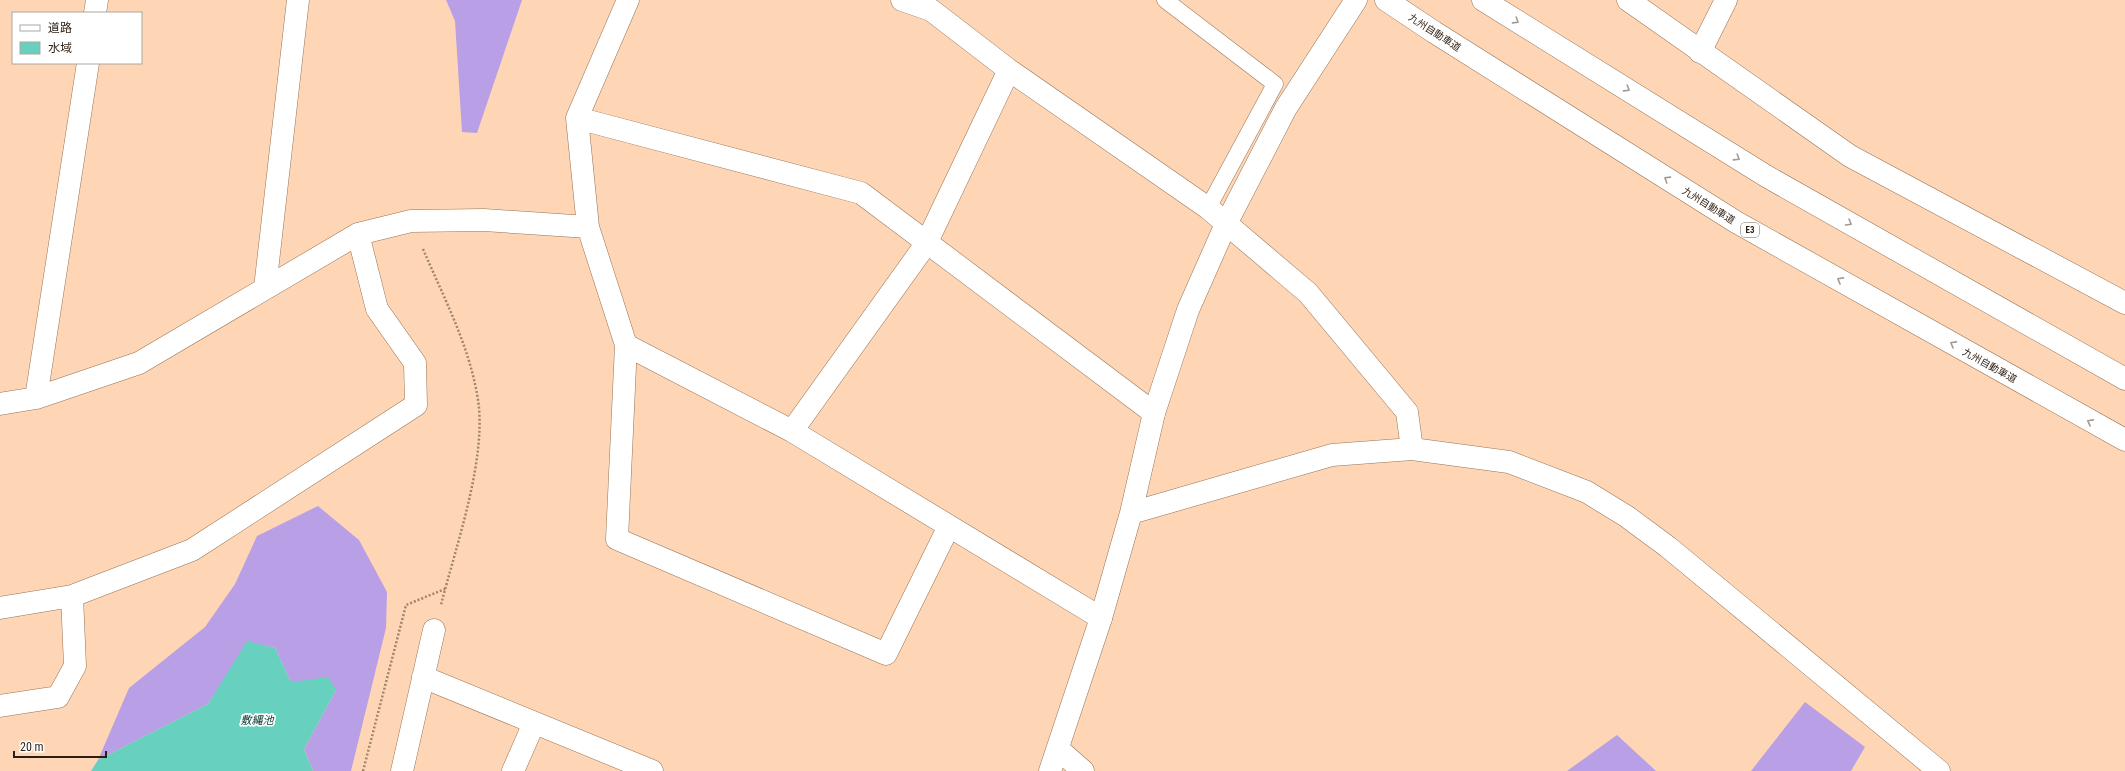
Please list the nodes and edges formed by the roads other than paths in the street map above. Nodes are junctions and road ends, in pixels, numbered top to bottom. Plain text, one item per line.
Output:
1 (97, 0) edge
2 (298, 0) edge
3 (628, 0) edge
4 (902, 0) edge
5 (1165, 0) edge
6 (1356, 0) edge
7 (1386, 0) edge
8 (1483, 0) edge
9 (1628, 0) edge
10 (1726, 0) edge
11 (95, 12) edge
12 (1700, 52) junction
13 (88, 64) edge
14 (1009, 70) junction
15 (578, 118) junction
16 (1208, 208) junction
17 (1226, 224) junction
18 (588, 227) junction
19 (358, 234) junction
20 (926, 244) junction
21 (265, 288) junction
22 (2125, 302) edge
23 (626, 345) junction
24 (2125, 379) edge
25 (36, 398) junction
26 (0, 404) edge
27 (1154, 413) junction
28 (792, 431) junction
29 (2125, 440) edge
30 (1412, 449) junction
31 (1131, 513) junction
32 (949, 526) junction
33 (72, 596) junction
34 (0, 608) edge
35 (1101, 618) junction
36 (434, 630) road end
37 (423, 677) junction
38 (0, 706) edge
39 (534, 723) junction
40 (1058, 749) junction
41 (402, 771) edge
42 (513, 771) edge
43 (652, 771) edge
44 (1050, 771) edge
45 (1083, 771) edge
46 (1939, 771) edge

1 - 11 main road
2 - 21 main road
3 - 15 main road
4 - 14 main road
5 - 16 lane
6 - 17 main road
29 -> 7 main road, 九州自動車道 / E3
8 -> 24 main road
9 - 12 main road
10 - 12 main road
12 - 22 main road
13 - 25 main road
14 - 16 main road
14 - 20 main road
15 - 18 main road
15 - 20 main road
16 - 17 main road
17 - 27 main road
17 - 30 main road
18 - 19 main road
18 - 23 main road
19 - 21 main road
19 - 33 main road
20 - 27 main road
20 - 28 main road
21 - 25 main road
23 - 28 main road
23 - 32 main road
25 - 26 main road
27 - 31 main road
28 - 32 main road
30 - 31 main road
30 - 46 main road
31 - 35 main road
32 - 35 main road
33 - 34 main road
33 - 38 main road
35 - 40 main road
36 - 37 main road
37 - 39 main road
37 - 41 main road
39 - 42 main road
39 - 43 main road
40 - 44 main road
40 - 45 main road

